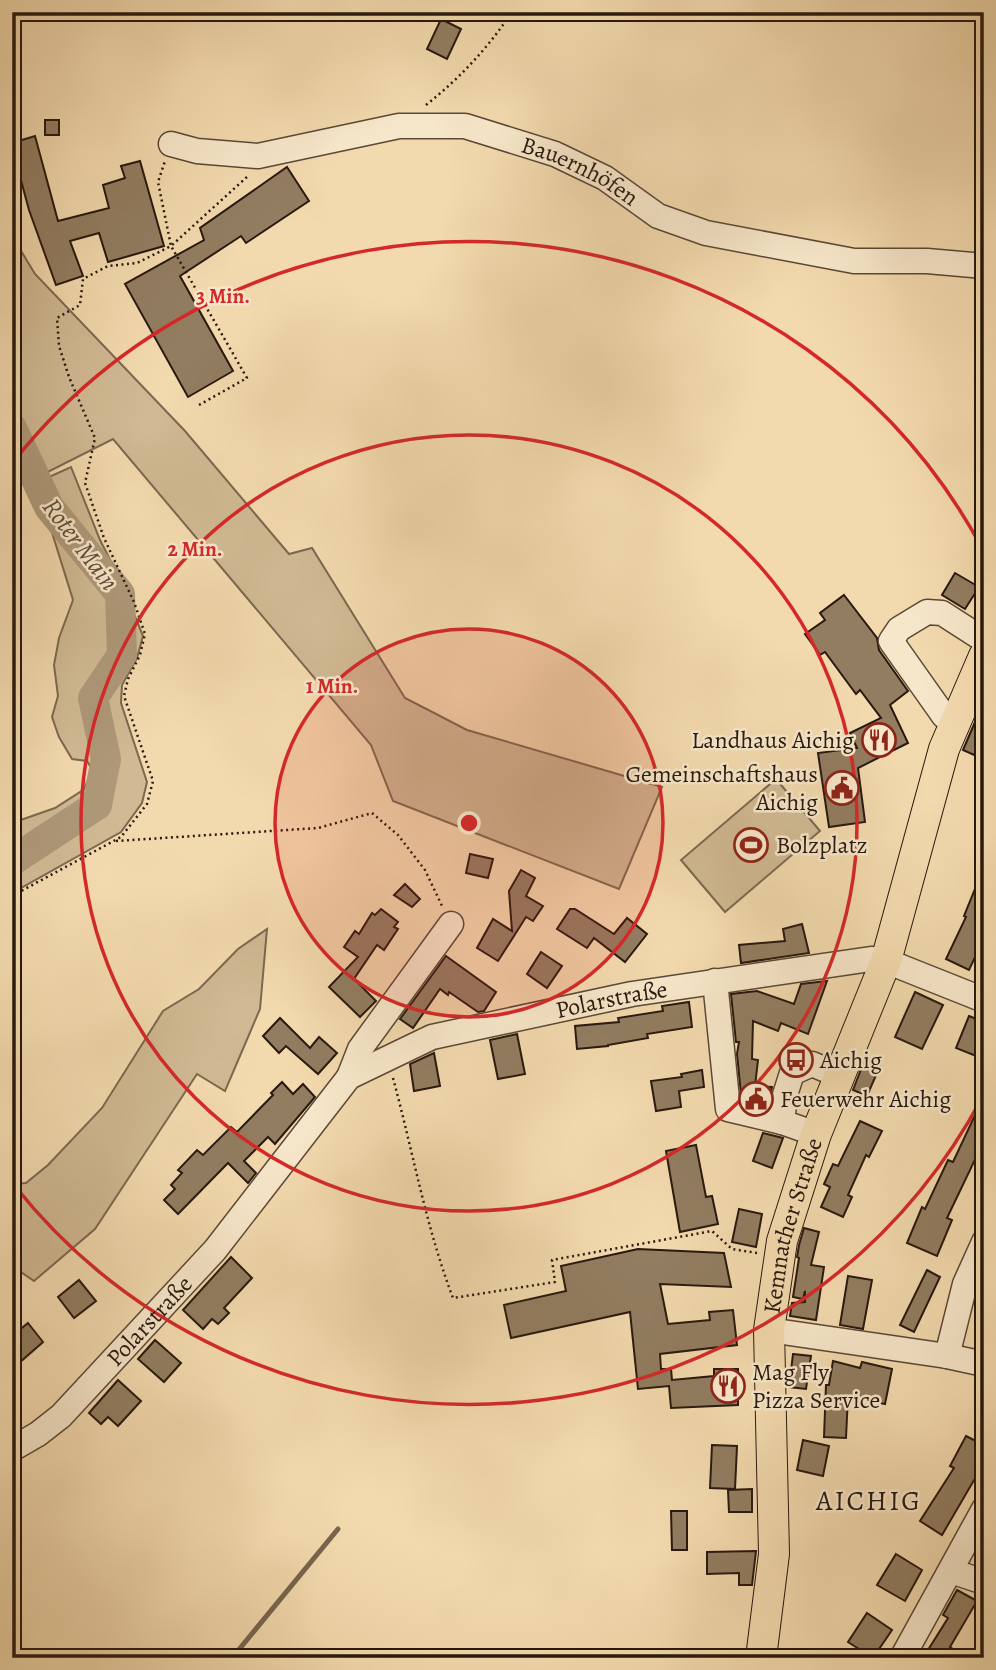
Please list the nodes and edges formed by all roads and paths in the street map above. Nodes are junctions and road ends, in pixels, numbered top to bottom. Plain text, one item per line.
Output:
1 (512, 12) edge
2 (399, 126) junction
3 (171, 144) joint
4 (258, 156) junction
5 (171, 246) junction
6 (984, 266) edge
7 (199, 405) dead end
8 (984, 640) edge
9 (984, 656) edge
10 (955, 722) junction
11 (112, 842) junction
12 (12, 896) edge
13 (451, 924) joint
14 (886, 961) junction
15 (715, 981) junction
16 (984, 1000) edge
17 (388, 1058) junction
18 (838, 1075) junction
19 (349, 1077) junction
20 (782, 1122) junction
21 (816, 1134) junction
22 (984, 1242) edge
23 (780, 1256) junction
24 (769, 1330) junction
25 (947, 1356) junction
26 (984, 1364) edge
27 (12, 1449) edge
28 (984, 1509) edge
29 (951, 1572) junction
30 (984, 1582) edge
31 (761, 1658) edge
32 (902, 1658) edge

1 - 2 path
2 - 4 street, Bauernhöfen
2 - 6 street, Bauernhöfen
3 - 4 street, Bauernhöfen
3 - 5 path
4 - 5 path
5 - 7 path
5 - 11 path
8 - 10 street
9 - 10 main road, Kemnather Straße
10 - 14 main road, Kemnather Straße
11 - 12 path
11 - 13 path
13 - 19 street, Polarstraße
14 - 15 street, Polarstraße
14 - 16 street
14 - 18 main road, Kemnather Straße
15 - 17 street, Polarstraße
15 - 20 street
17 - 19 street, Polarstraße
17 - 23 path
18 - 20 street
18 - 21 main road, Kemnather Straße
19 - 27 street, Polarstraße
20 - 21 street
21 - 23 main road, Kemnather Straße
22 - 25 street
23 - 24 main road, Kemnather Straße
24 - 25 street
24 - 31 main road, Kemnather Straße
25 - 26 street
28 - 29 street
29 - 30 street
29 - 32 street

